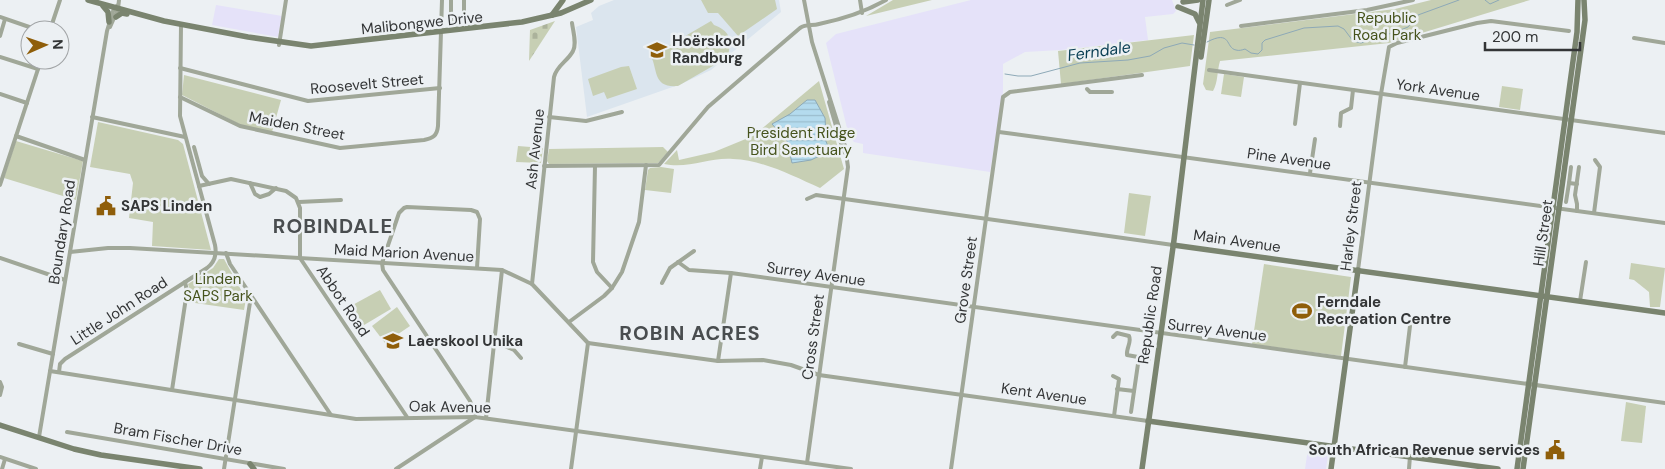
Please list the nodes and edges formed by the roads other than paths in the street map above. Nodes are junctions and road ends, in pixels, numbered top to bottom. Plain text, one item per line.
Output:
1 (60, 0) edge
2 (88, 0) edge
3 (286, 0) edge
4 (442, 0) edge
5 (451, 0) edge
6 (464, 0) edge
7 (563, 0) edge
8 (591, 0) edge
9 (596, 0) edge
10 (804, 0) edge
11 (860, 0) edge
12 (886, 0) edge
13 (1198, 0) edge
14 (1203, 0) edge
15 (1209, 0) edge
16 (1240, 0) edge
17 (1389, 0) edge
18 (1413, 0) edge
19 (1578, 0) edge
20 (1584, 0) edge
21 (1183, 2) dead end
22 (99, 4) junction
23 (576, 5) edge
24 (1227, 5) dead end
25 (1391, 5) junction
26 (117, 6) edge
27 (1178, 7) dead end
28 (862, 13) junction
29 (552, 15) junction
30 (0, 17) edge
31 (116, 17) junction
32 (144, 17) junction
33 (5, 19) junction
34 (53, 20) edge
35 (109, 22) junction
36 (572, 23) dead end
37 (20, 24) edge
38 (181, 25) junction
39 (807, 25) junction
40 (1242, 26) dead end
41 (1569, 30) dead end
42 (107, 31) junction
43 (441, 33) junction
44 (1200, 34) junction
45 (0, 36) edge
46 (1634, 38) dead end
47 (1665, 43) edge
48 (280, 44) junction
49 (0, 57) edge
50 (20, 63) edge
51 (180, 68) junction
52 (38, 70) edge
53 (1209, 70) dead end
54 (1142, 76) dead end
55 (1300, 83) junction
56 (1087, 86) junction
57 (440, 88) junction
58 (1353, 90) junction
59 (1112, 92) dead end
60 (0, 94) edge
61 (1381, 94) junction
62 (180, 97) junction
63 (27, 103) junction
64 (622, 112) dead end
65 (92, 117) junction
66 (549, 117) junction
67 (1568, 120) junction
68 (1295, 124) dead end
69 (1340, 126) dead end
70 (999, 132) junction
71 (1665, 133) edge
72 (16, 136) junction
73 (185, 137) junction
74 (1315, 139) dead end
75 (194, 147) dead end
76 (1185, 157) junction
77 (85, 160) junction
78 (1595, 160) dead end
79 (544, 166) junction
80 (595, 166) junction
81 (646, 166) junction
82 (1570, 166) dead end
83 (1579, 168) dead end
84 (1310, 173) junction
85 (1370, 182) junction
86 (250, 183) junction
87 (1569, 183) junction
88 (208, 184) junction
89 (1577, 184) junction
90 (0, 186) edge
91 (199, 186) junction
92 (276, 188) junction
93 (806, 199) dead end
94 (844, 199) junction
95 (341, 200) dead end
96 (299, 202) junction
97 (1566, 202) dead end
98 (1556, 208) junction
99 (1577, 211) junction
100 (1594, 213) junction
101 (986, 219) junction
102 (1665, 223) edge
103 (1173, 245) junction
104 (694, 251) dead end
105 (70, 252) junction
106 (216, 253) junction
107 (226, 253) junction
108 (0, 258) edge
109 (300, 258) junction
110 (382, 262) junction
111 (678, 262) junction
112 (1586, 262) dead end
113 (477, 268) junction
114 (502, 270) junction
115 (1358, 270) junction
116 (731, 273) junction
117 (66, 280) junction
118 (185, 282) junction
119 (662, 283) dead end
120 (532, 284) junction
121 (831, 287) junction
122 (612, 288) junction
123 (251, 296) junction
124 (1544, 296) junction
125 (1580, 301) junction
126 (973, 307) junction
127 (1665, 313) edge
128 (568, 322) junction
129 (1410, 326) dead end
130 (1160, 334) junction
131 (1113, 337) dead end
132 (494, 341) junction
133 (588, 343) junction
134 (19, 344) dead end
135 (52, 354) junction
136 (1139, 357) junction
137 (521, 358) dead end
138 (1149, 359) dead end
139 (1346, 359) junction
140 (718, 361) junction
141 (1405, 367) junction
142 (50, 371) junction
143 (59, 372) junction
144 (819, 375) junction
145 (1113, 376) dead end
146 (0, 382) edge
147 (1532, 384) junction
148 (1117, 389) junction
149 (172, 390) junction
150 (1134, 392) junction
151 (961, 395) junction
152 (0, 396) edge
153 (235, 400) junction
154 (1665, 403) edge
155 (1131, 412) dead end
156 (331, 415) junction
157 (459, 416) junction
158 (1114, 416) junction
159 (407, 417) junction
160 (475, 417) junction
161 (486, 418) junction
162 (1148, 421) junction
163 (0, 425) edge
164 (458, 428) junction
165 (577, 431) junction
166 (68, 432) dead end
167 (39, 437) junction
168 (1334, 446) junction
169 (1410, 456) junction
170 (0, 457) edge
171 (762, 457) junction
172 (5, 459) junction
173 (225, 460) junction
174 (807, 463) junction
175 (252, 466) edge
176 (2, 469) edge
177 (36, 469) edge
178 (200, 469) edge
179 (224, 469) edge
180 (284, 469) edge
181 (396, 469) edge
182 (571, 469) edge
183 (760, 469) edge
184 (851, 469) edge
185 (950, 469) edge
186 (1142, 469) edge
187 (1331, 469) edge
188 (1409, 469) edge
189 (1498, 469) edge
190 (1517, 469) edge
191 (1523, 469) edge

1 - 34 street
2 - 22 main road, Malibongwe Drive
3 - 48 street
4 - 43 street
5 - 6 street
7 - 29 main road
8 - 23 main road, Malibongwe Drive
9 - 23 main road, Malibongwe Drive
10 - 39 street, Cross Street
11 - 28 street
12 - 28 street
13 - 21 main road
14 - 44 main road, Republic Road
15 - 76 main road, Republic Road
16 - 24 street
17 - 25 street
18 - 25 street
19 - 67 main road, Hill Street
20 - 67 main road, Hill Street
22 - 26 main road, Malibongwe Drive
22 - 35 main road
23 - 29 main road, Malibongwe Drive
23 - 43 main road, Malibongwe Drive
25 - 40 street
26 - 31 street, Boundary Road
26 - 32 main road, Malibongwe Drive
26 - 35 street, Boundary Road
27 - 44 main road
28 - 39 street
29 - 43 main road, Malibongwe Drive
30 - 33 street
31 - 32 main road
31 - 42 street, Boundary Road
32 - 38 main road, Malibongwe Drive
33 - 37 street
33 - 45 street
35 - 42 street, Boundary Road
36 - 66 street, Ash Avenue
38 - 48 main road, Malibongwe Drive
38 - 51 street
39 - 81 street
39 - 94 street, Cross Street
41 - 61 street, Harley Street
42 - 65 street, Boundary Road
43 - 48 main road, Malibongwe Drive
43 - 57 street
44 - 76 main road, Republic Road
46 - 47 street
49 - 50 street
51 - 57 street, Roosevelt Street
51 - 62 street
52 - 63 street
53 - 55 street, York Avenue
54 - 56 street
55 - 58 street, York Avenue
55 - 68 street
56 - 59 street
56 - 70 street, Grove Street
57 - 62 street, Maiden Street
58 - 61 street, York Avenue
58 - 69 street
60 - 63 street
61 - 67 street, York Avenue
61 - 85 street, Harley Street
62 - 73 street
63 - 72 street
64 - 66 street
65 - 73 street
65 - 77 street, Boundary Road
66 - 79 street, Ash Avenue
67 - 71 street, York Avenue
67 - 98 main road, Hill Street
70 - 76 street, Pine Avenue
70 - 101 street, Grove Street
72 - 77 street
72 - 90 street
73 - 91 street
74 - 84 street
75 - 88 street
76 - 84 street, Pine Avenue
76 - 103 main road, Republic Road
77 - 105 street, Boundary Road
78 - 100 street
79 - 80 street
79 - 120 street, Ash Avenue
80 - 81 street
80 - 122 street
81 - 122 street
82 - 87 street
83 - 89 street
84 - 85 street, Pine Avenue
85 - 98 street, Pine Avenue
85 - 115 street, Harley Street
86 - 88 street
86 - 92 street
86 - 92 street
87 - 89 street
87 - 97 street
88 - 91 street
89 - 99 street
91 - 106 street
92 - 96 street
93 - 94 street, Main Avenue
94 - 101 street, Main Avenue
94 - 121 street, Cross Street
95 - 96 street
96 - 109 street, Abbot Road
98 - 99 street, Pine Avenue
98 - 124 main road, Hill Street
99 - 100 street, Pine Avenue
100 - 102 street, Pine Avenue
101 - 103 street, Main Avenue
101 - 126 street, Grove Street
103 - 115 main road, Main Avenue
103 - 130 main road, Republic Road
104 - 111 street
105 - 106 street, Maid Marion Avenue
105 - 117 street, Boundary Road
106 - 107 street, Maid Marion Avenue
106 - 118 street, Little John Road
107 - 109 street, Maid Marion Avenue
107 - 123 street
108 - 117 street
109 - 110 street, Maid Marion Avenue
109 - 159 street, Abbot Road
110 - 113 street, Maid Marion Avenue
110 - 113 street
110 - 160 street
111 - 116 street, Surrey Avenue
111 - 119 street
112 - 125 street
113 - 114 street, Maid Marion Avenue
114 - 120 street, Maid Marion Avenue
114 - 132 street
115 - 124 main road, Main Avenue
115 - 139 main road, Harley Street
116 - 121 street, Surrey Avenue
116 - 140 street
117 - 135 street, Boundary Road
118 - 143 street, Little John Road
118 - 149 street
120 - 128 street, Maid Marion Avenue
121 - 126 street, Surrey Avenue
121 - 144 street, Cross Street
122 - 128 street
123 - 153 street
123 - 156 street
124 - 125 main road, Main Avenue
124 - 147 main road, Hill Street
125 - 127 main road, Main Avenue
126 - 130 street, Surrey Avenue
126 - 151 street, Grove Street
128 - 133 street, Maid Marion Avenue
129 - 141 street
130 - 139 street, Surrey Avenue
130 - 162 main road, Republic Road
131 - 136 street
132 - 137 street
132 - 161 street
133 - 140 street, Kent Avenue
133 - 165 street
134 - 135 street
135 - 142 street, Boundary Road
136 - 138 street
136 - 150 street
139 - 141 street, Surrey Avenue
139 - 168 main road, Harley Street
140 - 144 street, Kent Avenue
141 - 147 street, Surrey Avenue
142 - 143 street, Oak Avenue
142 - 167 street, Boundary Road
143 - 149 street, Oak Avenue
144 - 151 street, Kent Avenue
144 - 174 street, Cross Street
145 - 148 street
146 - 152 street
147 - 154 street, Surrey Avenue
147 - 190 main road, Hill Street
147 - 191 main road, Hill Street
148 - 150 street
148 - 158 street
149 - 153 street, Oak Avenue
150 - 155 street
151 - 158 street, Kent Avenue
151 - 185 street, Grove Street
153 - 156 street, Oak Avenue
153 - 173 street
156 - 159 street, Oak Avenue
157 - 159 street, Oak Avenue
157 - 160 street, Oak Avenue
157 - 164 street
158 - 162 street, Kent Avenue
160 - 161 street, Oak Avenue
160 - 164 street
161 - 165 street, Oak Avenue
162 - 168 main road, Kent Avenue
162 - 186 main road, Republic Road
163 - 167 main road, Bram Fischer Drive
164 - 181 street
165 - 171 street, Oak Avenue
165 - 182 street
166 - 173 street, Bram Fischer Drive
167 - 178 main road, Bram Fischer Drive
168 - 169 main road, Kent Avenue
168 - 187 main road, Harley Street
169 - 188 street
169 - 189 main road, Kent Avenue
170 - 172 street
171 - 174 street, Oak Avenue
171 - 183 street
172 - 176 street
172 - 177 street
173 - 175 street, Bram Fischer Drive
173 - 179 street
174 - 184 street, Oak Avenue
175 - 180 street, Bram Fischer Drive

